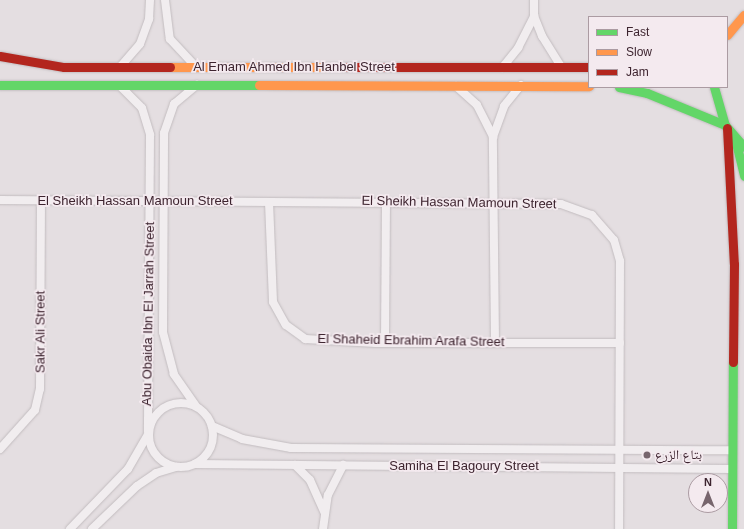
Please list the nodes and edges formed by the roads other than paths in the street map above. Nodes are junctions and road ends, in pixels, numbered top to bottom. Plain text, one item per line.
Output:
1 (150, 0) edge
2 (165, 0) edge
3 (534, 0) edge
4 (744, 15) edge
5 (534, 16) junction
6 (728, 23) edge
7 (728, 34) edge
8 (0, 56) edge
9 (64, 67) junction
10 (120, 67) junction
11 (196, 67) junction
12 (444, 67) junction
13 (502, 68) junction
14 (562, 68) junction
15 (588, 68) edge
16 (0, 84) edge
17 (64, 84) junction
18 (198, 85) junction
19 (444, 85) junction
20 (521, 85) junction
21 (120, 86) junction
22 (456, 86) junction
23 (588, 86) edge
24 (624, 88) edge
25 (714, 88) edge
26 (726, 127) junction
27 (493, 137) junction
28 (735, 139) junction
29 (744, 147) edge
30 (744, 176) edge
31 (0, 200) edge
32 (41, 200) junction
33 (150, 200) junction
34 (166, 201) junction
35 (269, 202) junction
36 (386, 202) junction
37 (494, 203) junction
38 (385, 343) junction
39 (495, 343) junction
40 (620, 343) junction
41 (196, 406) junction
42 (212, 426) junction
43 (148, 434) junction
44 (0, 448) edge
45 (620, 450) junction
46 (732, 450) junction
47 (195, 464) junction
48 (295, 465) junction
49 (343, 465) junction
50 (176, 467) junction
51 (620, 468) junction
52 (732, 468) junction
53 (324, 512) junction
54 (70, 529) edge
55 (92, 529) edge
56 (323, 529) edge
57 (619, 529) edge
58 (732, 529) edge

1 - 10 street
2 - 11 street
3 - 5 street
4 - 6 street
4 - 7 street
5 - 13 street
5 - 14 street
8 - 9 street, Al Emam Ahmed Ibn Hanbel Street
9 - 10 street, Al Emam Ahmed Ibn Hanbel Street
9 - 17 street
10 - 11 street, Al Emam Ahmed Ibn Hanbel Street
11 - 12 street, Al Emam Ahmed Ibn Hanbel Street
12 - 13 street, Al Emam Ahmed Ibn Hanbel Street
12 - 19 street
13 - 14 street, Al Emam Ahmed Ibn Hanbel Street
14 - 15 street, Al Emam Ahmed Ibn Hanbel Street
16 - 17 street, Al Emam Ahmed Ibn Hanbel Street
17 - 21 street, Al Emam Ahmed Ibn Hanbel Street
18 - 19 street, Al Emam Ahmed Ibn Hanbel Street
18 - 21 street, Al Emam Ahmed Ibn Hanbel Street
18 - 34 street, Abu Obaida Ibn El Jarrah Street
19 - 22 street, Al Emam Ahmed Ibn Hanbel Street
20 - 22 street, Al Emam Ahmed Ibn Hanbel Street
20 - 23 street, Al Emam Ahmed Ibn Hanbel Street
20 - 27 street
21 - 33 street, Abu Obaida Ibn El Jarrah Street
22 - 27 street
24 - 26 street
25 - 26 street
26 - 28 street
26 - 46 street
27 - 37 street
28 - 29 street
28 - 30 street
31 - 32 street, El Sheikh Hassan Mamoun Street
32 - 33 street, El Sheikh Hassan Mamoun Street
32 - 44 street, Sakr Ali Street
33 - 34 street, El Sheikh Hassan Mamoun Street
33 - 43 street, Abu Obaida Ibn El Jarrah Street
34 - 35 street, El Sheikh Hassan Mamoun Street
34 - 41 street, Abu Obaida Ibn El Jarrah Street
35 - 36 street, El Sheikh Hassan Mamoun Street
35 - 38 street, El Shaheid Ebrahim Arafa Street
36 - 37 street, El Sheikh Hassan Mamoun Street
36 - 38 street
37 - 39 street
37 - 40 street, El Sheikh Hassan Mamoun Street
38 - 39 street, El Shaheid Ebrahim Arafa Street
39 - 40 street, El Shaheid Ebrahim Arafa Street
40 - 45 street, El Sheikh Hassan Mamoun Street
41 - 42 street
41 - 43 street
42 - 45 street, Samiha El Bagoury Street
42 - 47 street
43 - 50 street
43 - 54 street, Abu Obaida Ibn El Jarrah Street
45 - 46 street, Samiha El Bagoury Street
45 - 51 street, El Sheikh Hassan Mamoun Street
46 - 52 street
47 - 48 street, Samiha El Bagoury Street
47 - 50 street
48 - 49 street, Samiha El Bagoury Street
48 - 53 street
49 - 51 street, Samiha El Bagoury Street
49 - 53 street
50 - 55 street
51 - 52 street, Samiha El Bagoury Street
51 - 57 street, El Sheikh Hassan Mamoun Street
52 - 58 street
53 - 56 street

